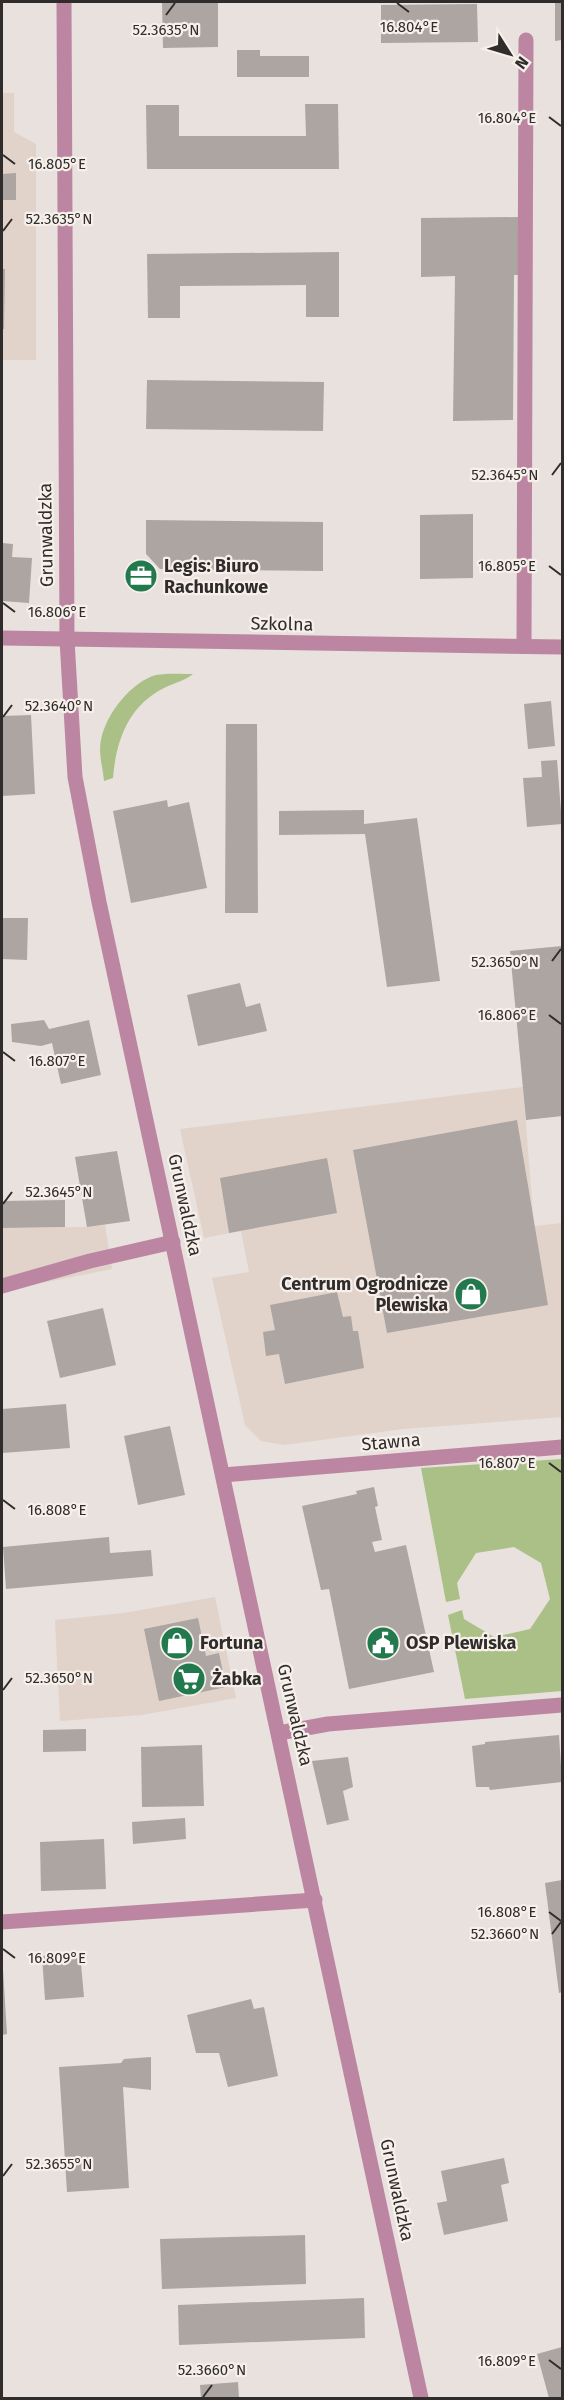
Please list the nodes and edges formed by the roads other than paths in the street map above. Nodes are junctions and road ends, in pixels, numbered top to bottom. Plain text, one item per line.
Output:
1 (64, 2) edge
2 (526, 40) dead end
3 (2, 638) edge
4 (67, 639) junction
5 (524, 646) junction
6 (562, 647) edge
7 (173, 1242) junction
8 (2, 1286) edge
9 (562, 1447) edge
10 (223, 1475) junction
11 (562, 1705) edge
12 (279, 1733) junction
13 (315, 1900) junction
14 (2, 1922) edge
15 (421, 2398) edge

1 - 4 street, Grunwaldzka
2 - 5 street
3 - 4 street, Szkolna
4 - 5 street, Szkolna
4 - 7 street, Grunwaldzka
5 - 6 street, Szkolna
7 - 8 street
7 - 10 street, Grunwaldzka
9 - 10 street, Stawna
10 - 12 street, Grunwaldzka
11 - 12 street
12 - 13 street, Grunwaldzka
13 - 14 street
13 - 15 street, Grunwaldzka

